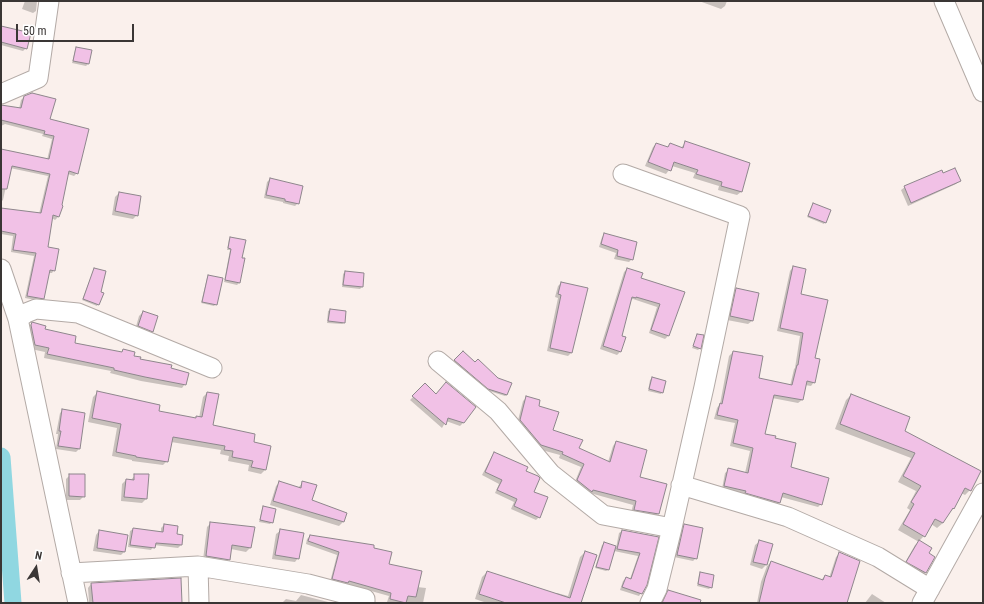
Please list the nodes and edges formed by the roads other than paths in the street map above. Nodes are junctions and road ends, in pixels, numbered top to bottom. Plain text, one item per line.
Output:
1 (49, 1) edge
2 (944, 1) edge
3 (983, 92) edge
4 (1, 94) edge
5 (623, 174) dead end
6 (1, 269) edge
7 (18, 318) junction
8 (438, 361) dead end
9 (212, 368) dead end
10 (682, 485) junction
11 (983, 493) edge
12 (672, 528) junction
13 (198, 566) junction
14 (71, 573) junction
15 (926, 596) edge
16 (78, 603) edge
17 (199, 603) edge
18 (365, 603) edge
19 (650, 603) edge

1 - 4 street
2 - 3 street
5 - 10 street
6 - 7 street
7 - 9 street
7 - 14 street
8 - 12 street
10 - 12 street
10 - 15 street
11 - 15 street
12 - 19 street
13 - 14 street
13 - 17 street
13 - 18 street
14 - 16 street

